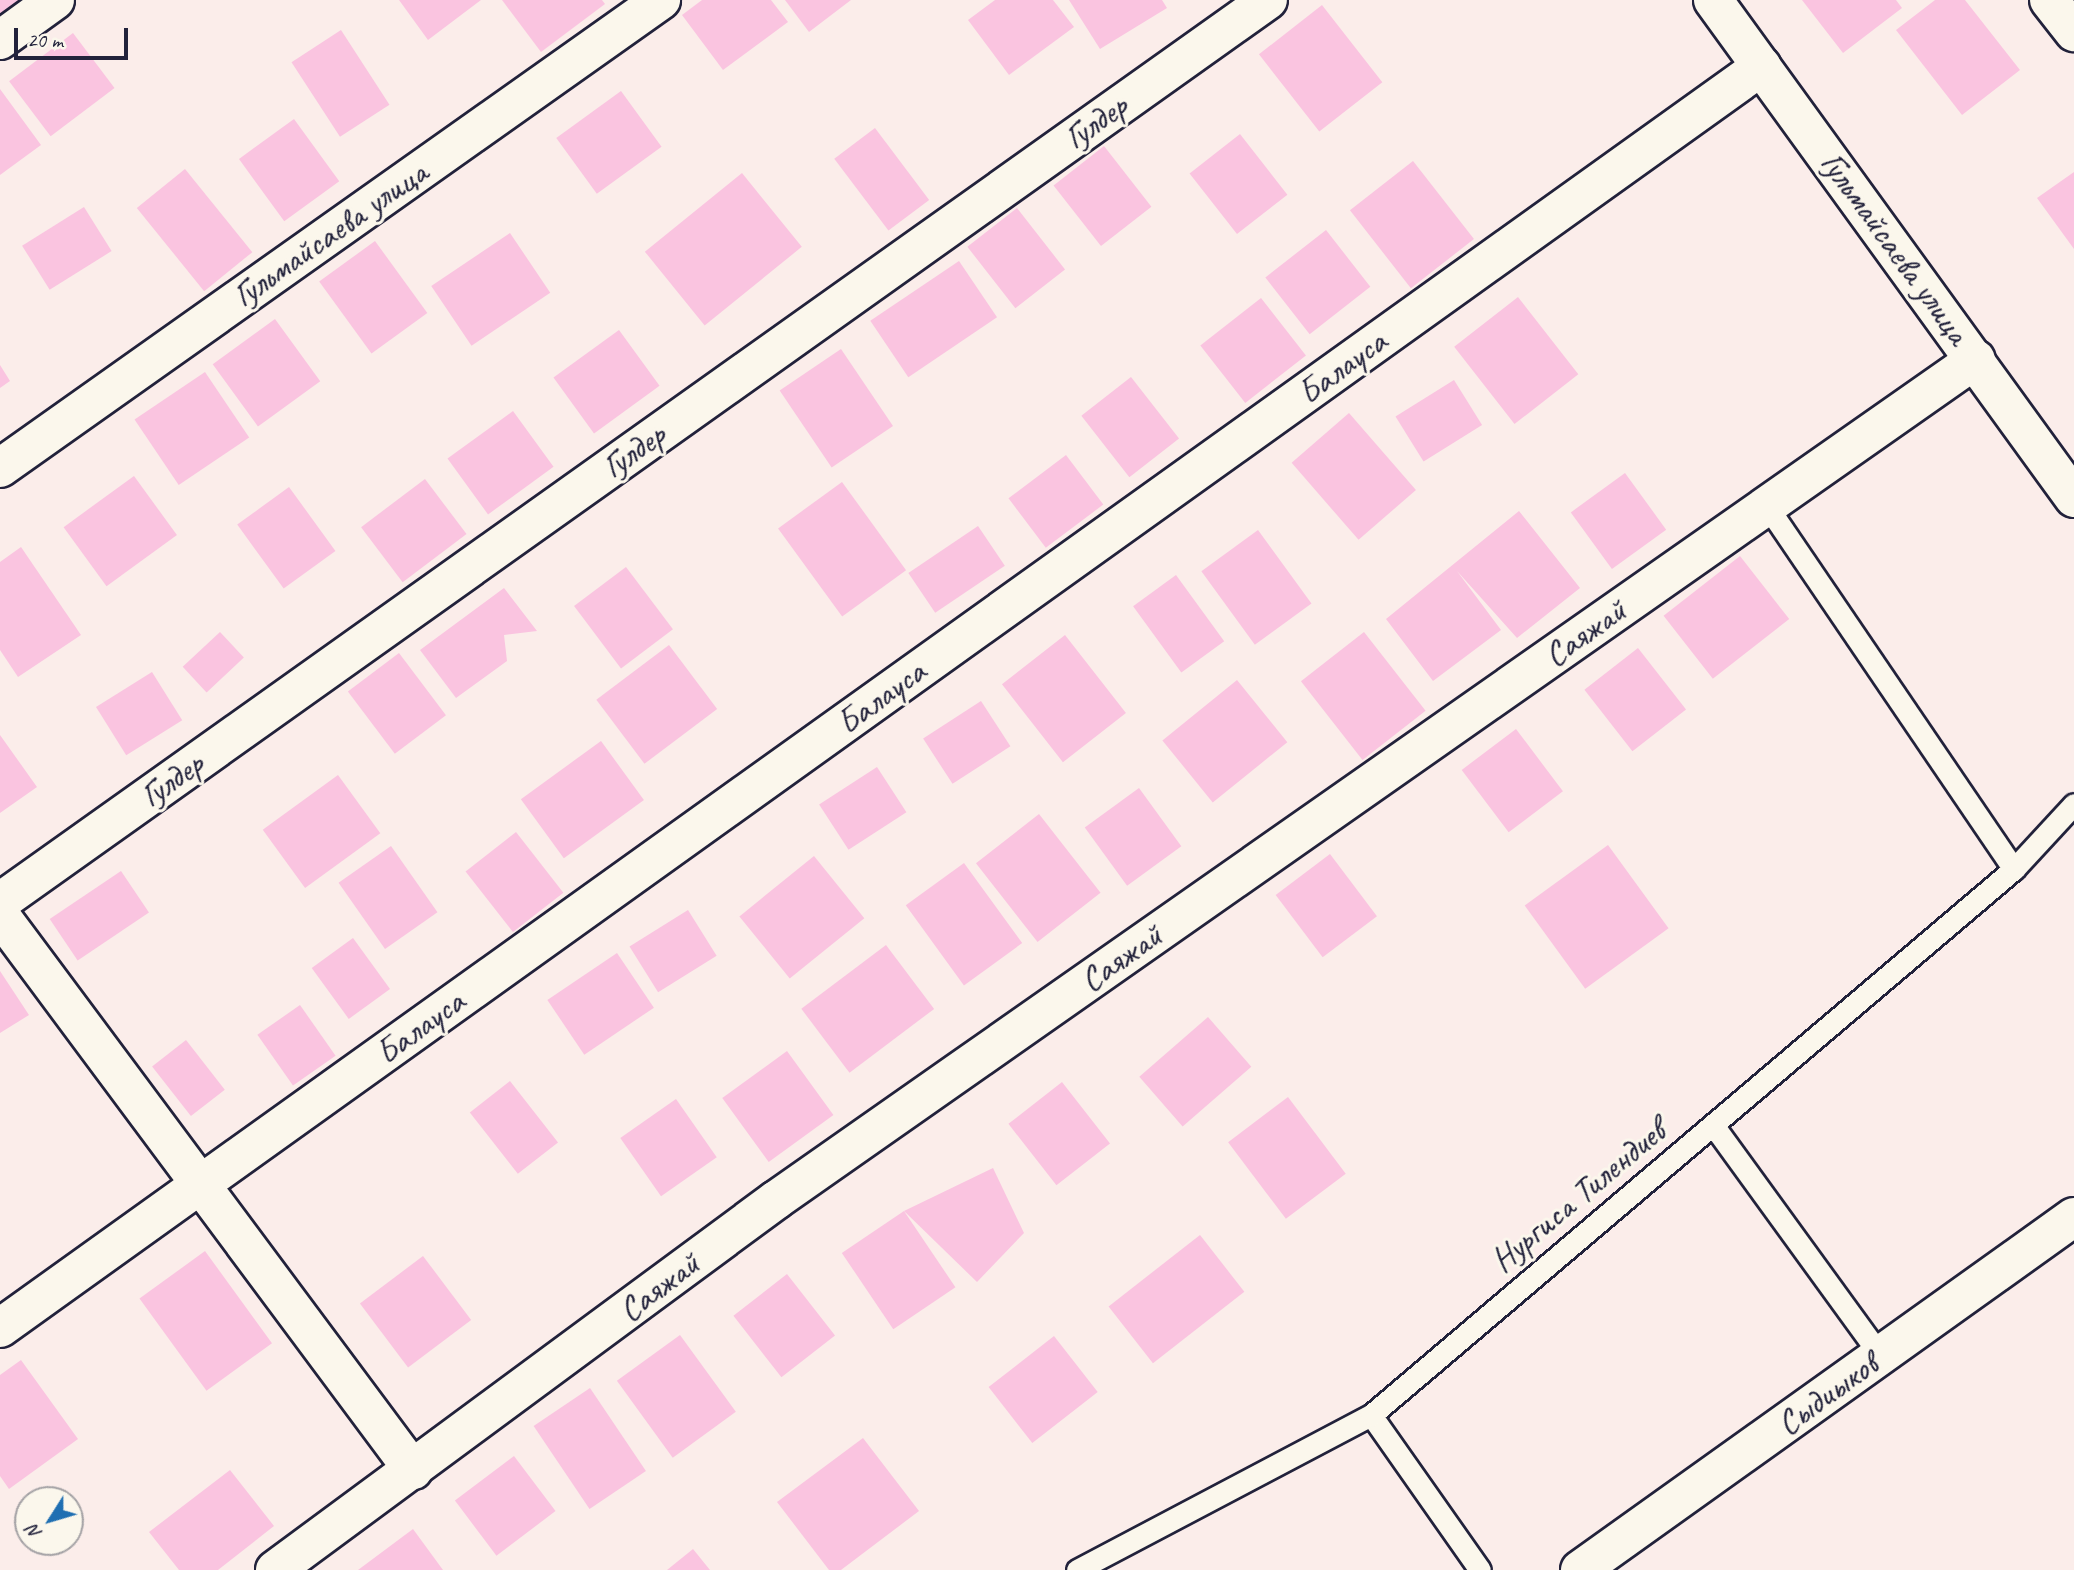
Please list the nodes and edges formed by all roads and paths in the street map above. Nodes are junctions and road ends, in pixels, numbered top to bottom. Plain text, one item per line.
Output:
1 (55, 0) edge
2 (661, 0) edge
3 (1268, 0) edge
4 (1713, 0) edge
5 (2049, 0) edge
6 (2074, 33) edge
7 (0, 40) edge
8 (1762, 66) junction
9 (1976, 359) junction
10 (0, 468) edge
11 (2074, 498) edge
12 (1768, 506) junction
13 (2074, 804) edge
14 (2014, 869) junction
15 (0, 902) edge
16 (0, 915) edge
17 (1713, 1125) junction
18 (203, 1182) junction
19 (2074, 1217) edge
20 (0, 1328) edge
21 (1880, 1355) junction
22 (1371, 1415) junction
23 (413, 1470) junction
24 (1100, 1565) edge
25 (275, 1570) edge
26 (1077, 1570) edge
27 (1480, 1570) edge
28 (1580, 1570) edge

1 - 7 street
2 - 10 street, Гульмайсаева улица
3 - 15 street, Гулдер
4 - 8 street, Гульмайсаева улица
5 - 6 street
8 - 9 street, Гульмайсаева улица
8 - 18 street, Балауса
9 - 11 street, Гульмайсаева улица
9 - 12 street, Саяжай
12 - 14 lane
12 - 23 street, Саяжай
13 - 14 lane, Нургиса Тилендиев
14 - 17 lane, Нургиса Тилендиев
16 - 18 street
17 - 21 lane
17 - 22 lane, Нургиса Тилендиев
18 - 20 street, Балауса
18 - 23 street
19 - 21 street, Сыдиыков
21 - 28 street, Сыдиыков
22 - 24 lane, Нургиса Тилендиев
22 - 27 lane
23 - 25 street, Саяжай
24 - 26 lane, Нургиса Тилендиев

